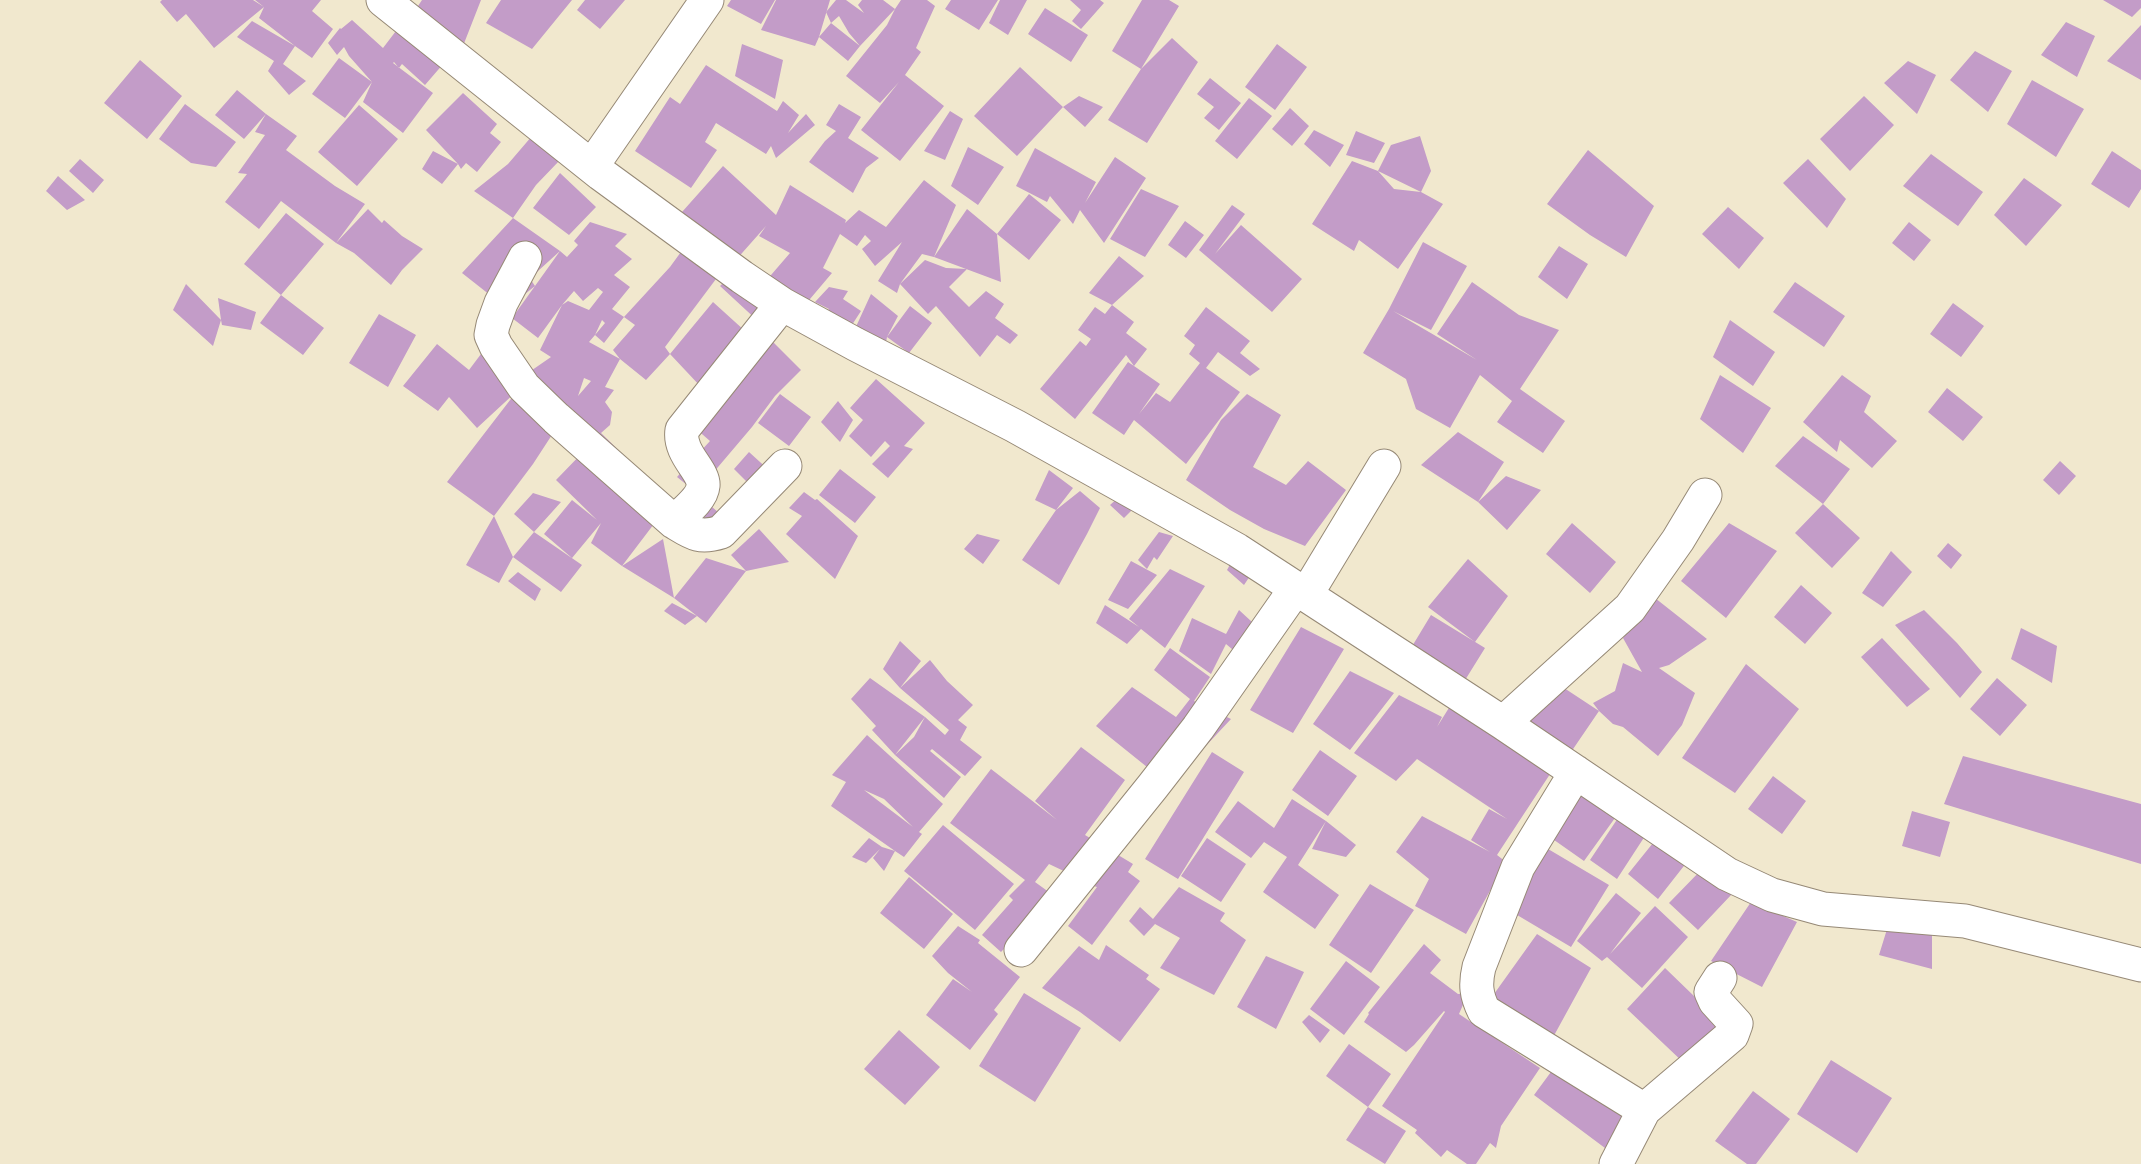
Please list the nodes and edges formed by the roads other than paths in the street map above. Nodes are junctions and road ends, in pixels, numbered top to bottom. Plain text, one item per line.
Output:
1 (383, 0) edge
2 (707, 0) edge
3 (592, 166) junction
4 (525, 258) dead end
5 (782, 304) junction
6 (784, 466) dead end
7 (1384, 466) dead end
8 (1705, 495) dead end
9 (674, 522) junction
10 (1301, 592) junction
11 (1503, 723) junction
12 (1576, 772) junction
13 (1021, 950) dead end
14 (2141, 965) edge
15 (1720, 978) dead end
16 (1644, 1110) junction
17 (1616, 1164) edge

1 - 3 street
2 - 3 street
3 - 5 street
4 - 9 street
5 - 9 street
5 - 10 street
6 - 9 street
7 - 10 street
8 - 11 street
10 - 11 street
10 - 13 street
11 - 12 street
12 - 14 street
12 - 16 street
15 - 16 street
16 - 17 street

